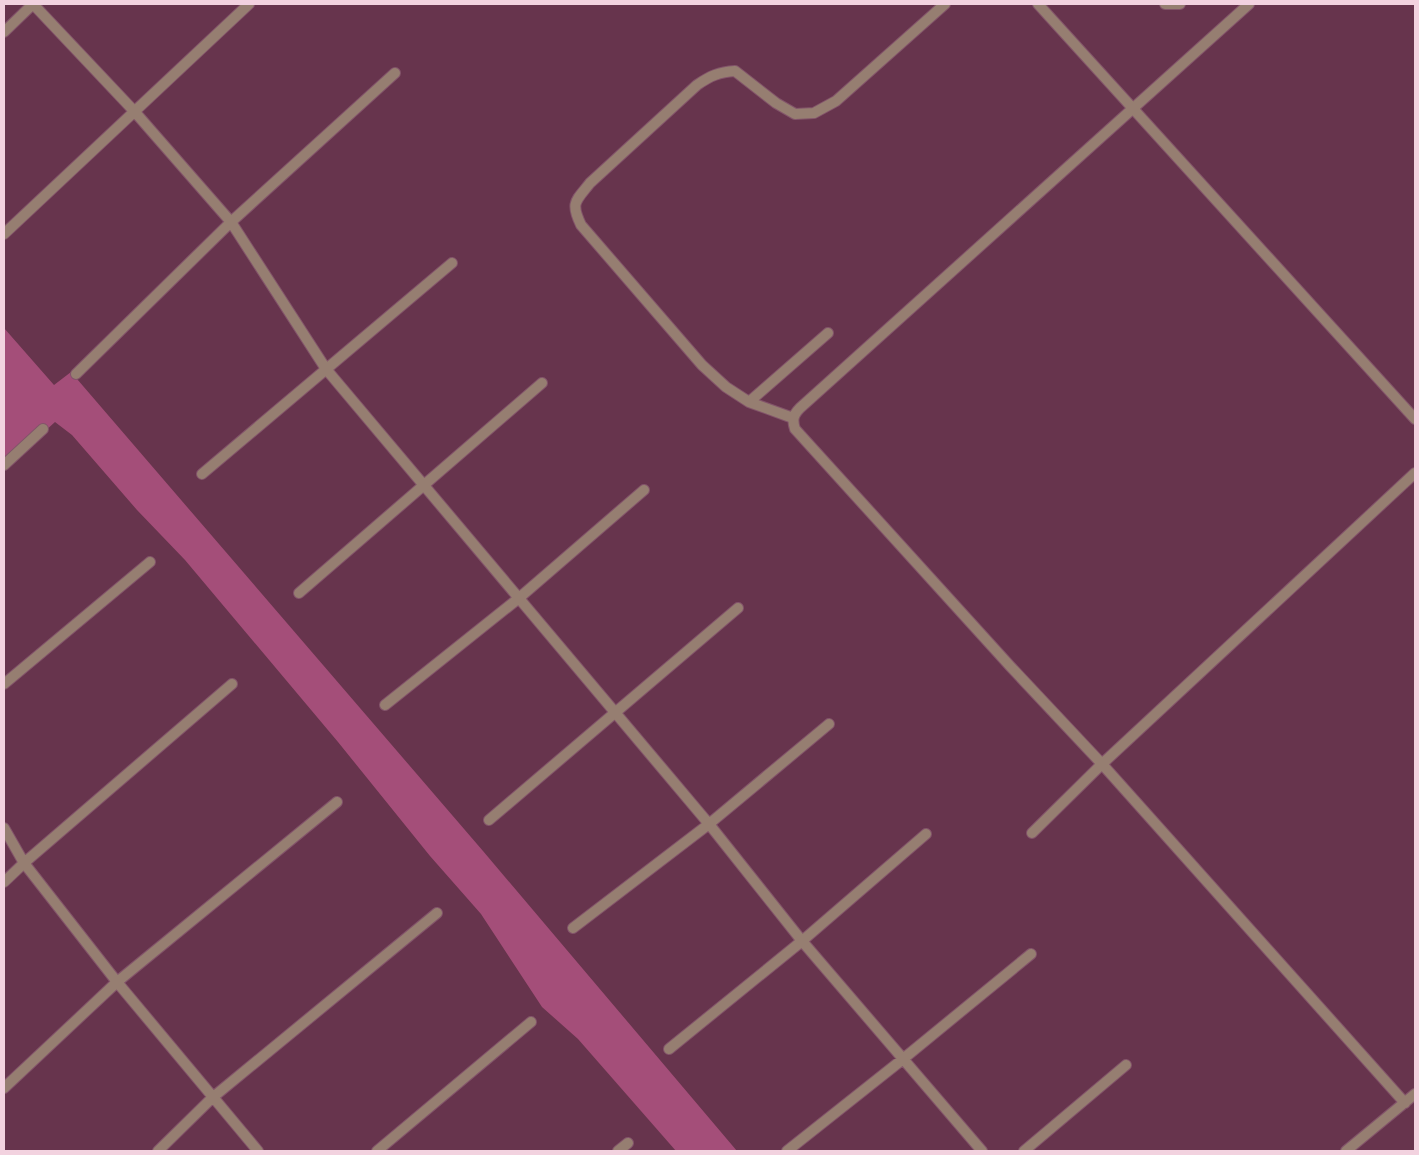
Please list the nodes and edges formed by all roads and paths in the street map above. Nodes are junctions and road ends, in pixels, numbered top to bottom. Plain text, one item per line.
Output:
1 (33, 4) edge
2 (249, 4) edge
3 (945, 4) edge
4 (1038, 4) edge
5 (1165, 4) edge
6 (1180, 4) edge
7 (1249, 4) edge
8 (4, 32) edge
9 (395, 73) dead end
10 (1133, 109) junction
11 (134, 111) junction
12 (231, 222) junction
13 (4, 234) edge
14 (452, 263) dead end
15 (828, 333) dead end
16 (326, 369) junction
17 (76, 374) dead end
18 (542, 382) dead end
19 (749, 402) junction
20 (793, 418) junction
21 (1415, 419) edge
22 (43, 429) dead end
23 (4, 465) edge
24 (1415, 473) edge
25 (202, 474) dead end
26 (424, 484) junction
27 (644, 490) dead end
28 (150, 562) dead end
29 (299, 593) dead end
30 (519, 598) junction
31 (738, 608) dead end
32 (4, 684) edge
33 (232, 684) dead end
34 (385, 705) dead end
35 (616, 712) junction
36 (830, 724) dead end
37 (1102, 764) junction
38 (337, 802) dead end
39 (489, 820) dead end
40 (709, 824) junction
41 (4, 828) edge
42 (1032, 833) dead end
43 (926, 834) dead end
44 (24, 863) junction
45 (4, 882) edge
46 (437, 913) dead end
47 (573, 928) dead end
48 (802, 942) junction
49 (1031, 954) dead end
50 (117, 982) junction
51 (531, 1022) dead end
52 (669, 1049) dead end
53 (903, 1059) junction
54 (1126, 1065) dead end
55 (4, 1088) edge
56 (1415, 1094) edge
57 (212, 1098) junction
58 (1405, 1103) junction
59 (628, 1143) dead end
60 (158, 1151) edge
61 (258, 1151) edge
62 (377, 1151) edge
63 (618, 1151) edge
64 (787, 1151) edge
65 (982, 1151) edge
66 (1024, 1151) edge
67 (1346, 1151) edge

1 - 8 street
1 - 11 street
2 - 11 street
3 - 19 street
4 - 10 street
5 - 6 street
7 - 10 street
9 - 12 street
10 - 20 street
10 - 21 street
11 - 12 street
11 - 13 street
12 - 16 street
12 - 17 street
14 - 16 street
15 - 19 street
16 - 25 street
16 - 26 street
18 - 26 street
19 - 20 street
20 - 37 street
22 - 23 street
24 - 37 street
26 - 29 street
26 - 30 street
27 - 30 street
28 - 32 street
30 - 34 street
30 - 35 street
31 - 35 street
33 - 44 street
35 - 39 street
35 - 40 street
36 - 40 street
37 - 42 street
37 - 58 street
38 - 50 street
40 - 47 street
40 - 48 street
41 - 44 street
43 - 48 street
44 - 45 street
44 - 50 street
46 - 57 street
48 - 52 street
48 - 53 street
49 - 53 street
50 - 55 street
50 - 57 street
51 - 62 street
53 - 64 street
53 - 65 street
54 - 66 street
56 - 58 street
57 - 60 street
57 - 61 street
58 - 67 street
59 - 63 street

